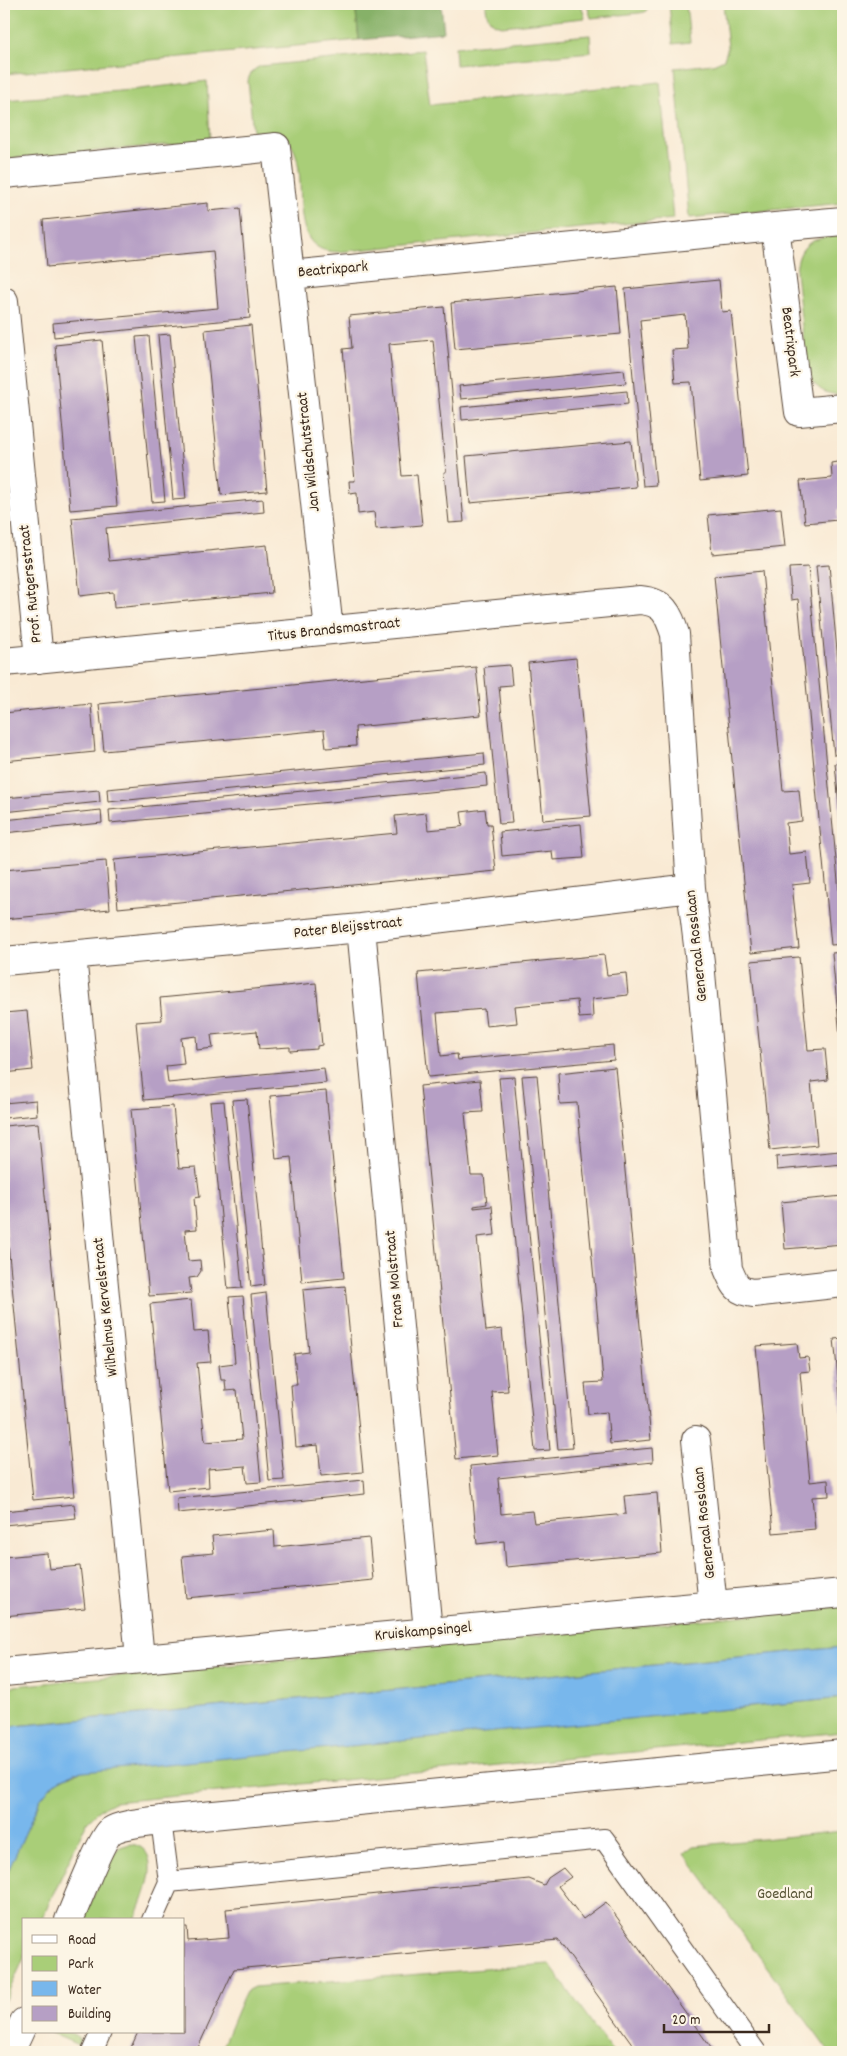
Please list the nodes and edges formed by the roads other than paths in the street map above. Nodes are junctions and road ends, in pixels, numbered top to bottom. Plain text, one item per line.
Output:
1 (4, 174) edge
2 (843, 221) edge
3 (776, 227) junction
4 (290, 275) junction
5 (4, 301) edge
6 (843, 408) edge
7 (663, 607) joint
8 (328, 630) junction
9 (39, 659) junction
10 (4, 662) edge
11 (691, 888) junction
12 (360, 928) junction
13 (72, 955) junction
14 (4, 961) edge
15 (843, 1283) edge
16 (696, 1440) dead end
17 (843, 1593) edge
18 (713, 1606) junction
19 (428, 1631) junction
20 (140, 1658) junction
21 (4, 1672) edge
22 (843, 1754) edge
23 (161, 1820) junction
24 (169, 1882) junction
25 (70, 1918) edge
26 (153, 1918) edge
27 (22, 2026) edge
28 (100, 2034) edge
29 (10, 2052) edge
30 (92, 2052) edge
31 (756, 2052) edge

1 - 4 street, Beatrixpark
2 - 3 street, Beatrixpark
3 - 4 street, Beatrixpark
3 - 6 street, Beatrixpark
4 - 8 street, Jan Wildschutstraat
5 - 9 street, Prof. Rutgersstraat
7 - 8 street, Titus Brandsmastraat
7 - 11 street, Generaal Rosslaan
8 - 9 street, Titus Brandsmastraat
9 - 10 street, Titus Brandsmastraat
11 - 12 street, Pater Bleijsstraat
11 - 15 street, Generaal Rosslaan
12 - 13 street, Pater Bleijsstraat
12 - 19 street, Frans Molstraat
13 - 14 street, Pater Bleijsstraat
13 - 20 street, Wilhelmus Kervelstraat
16 - 18 street, Generaal Rosslaan
17 - 18 street, Kruiskampsingel
18 - 19 street, Kruiskampsingel
19 - 20 street, Kruiskampsingel
20 - 21 street, Kruiskampsingel
22 - 23 street
23 - 24 lane
23 - 25 street
24 - 26 lane
24 - 31 lane
27 - 29 street
28 - 30 lane

